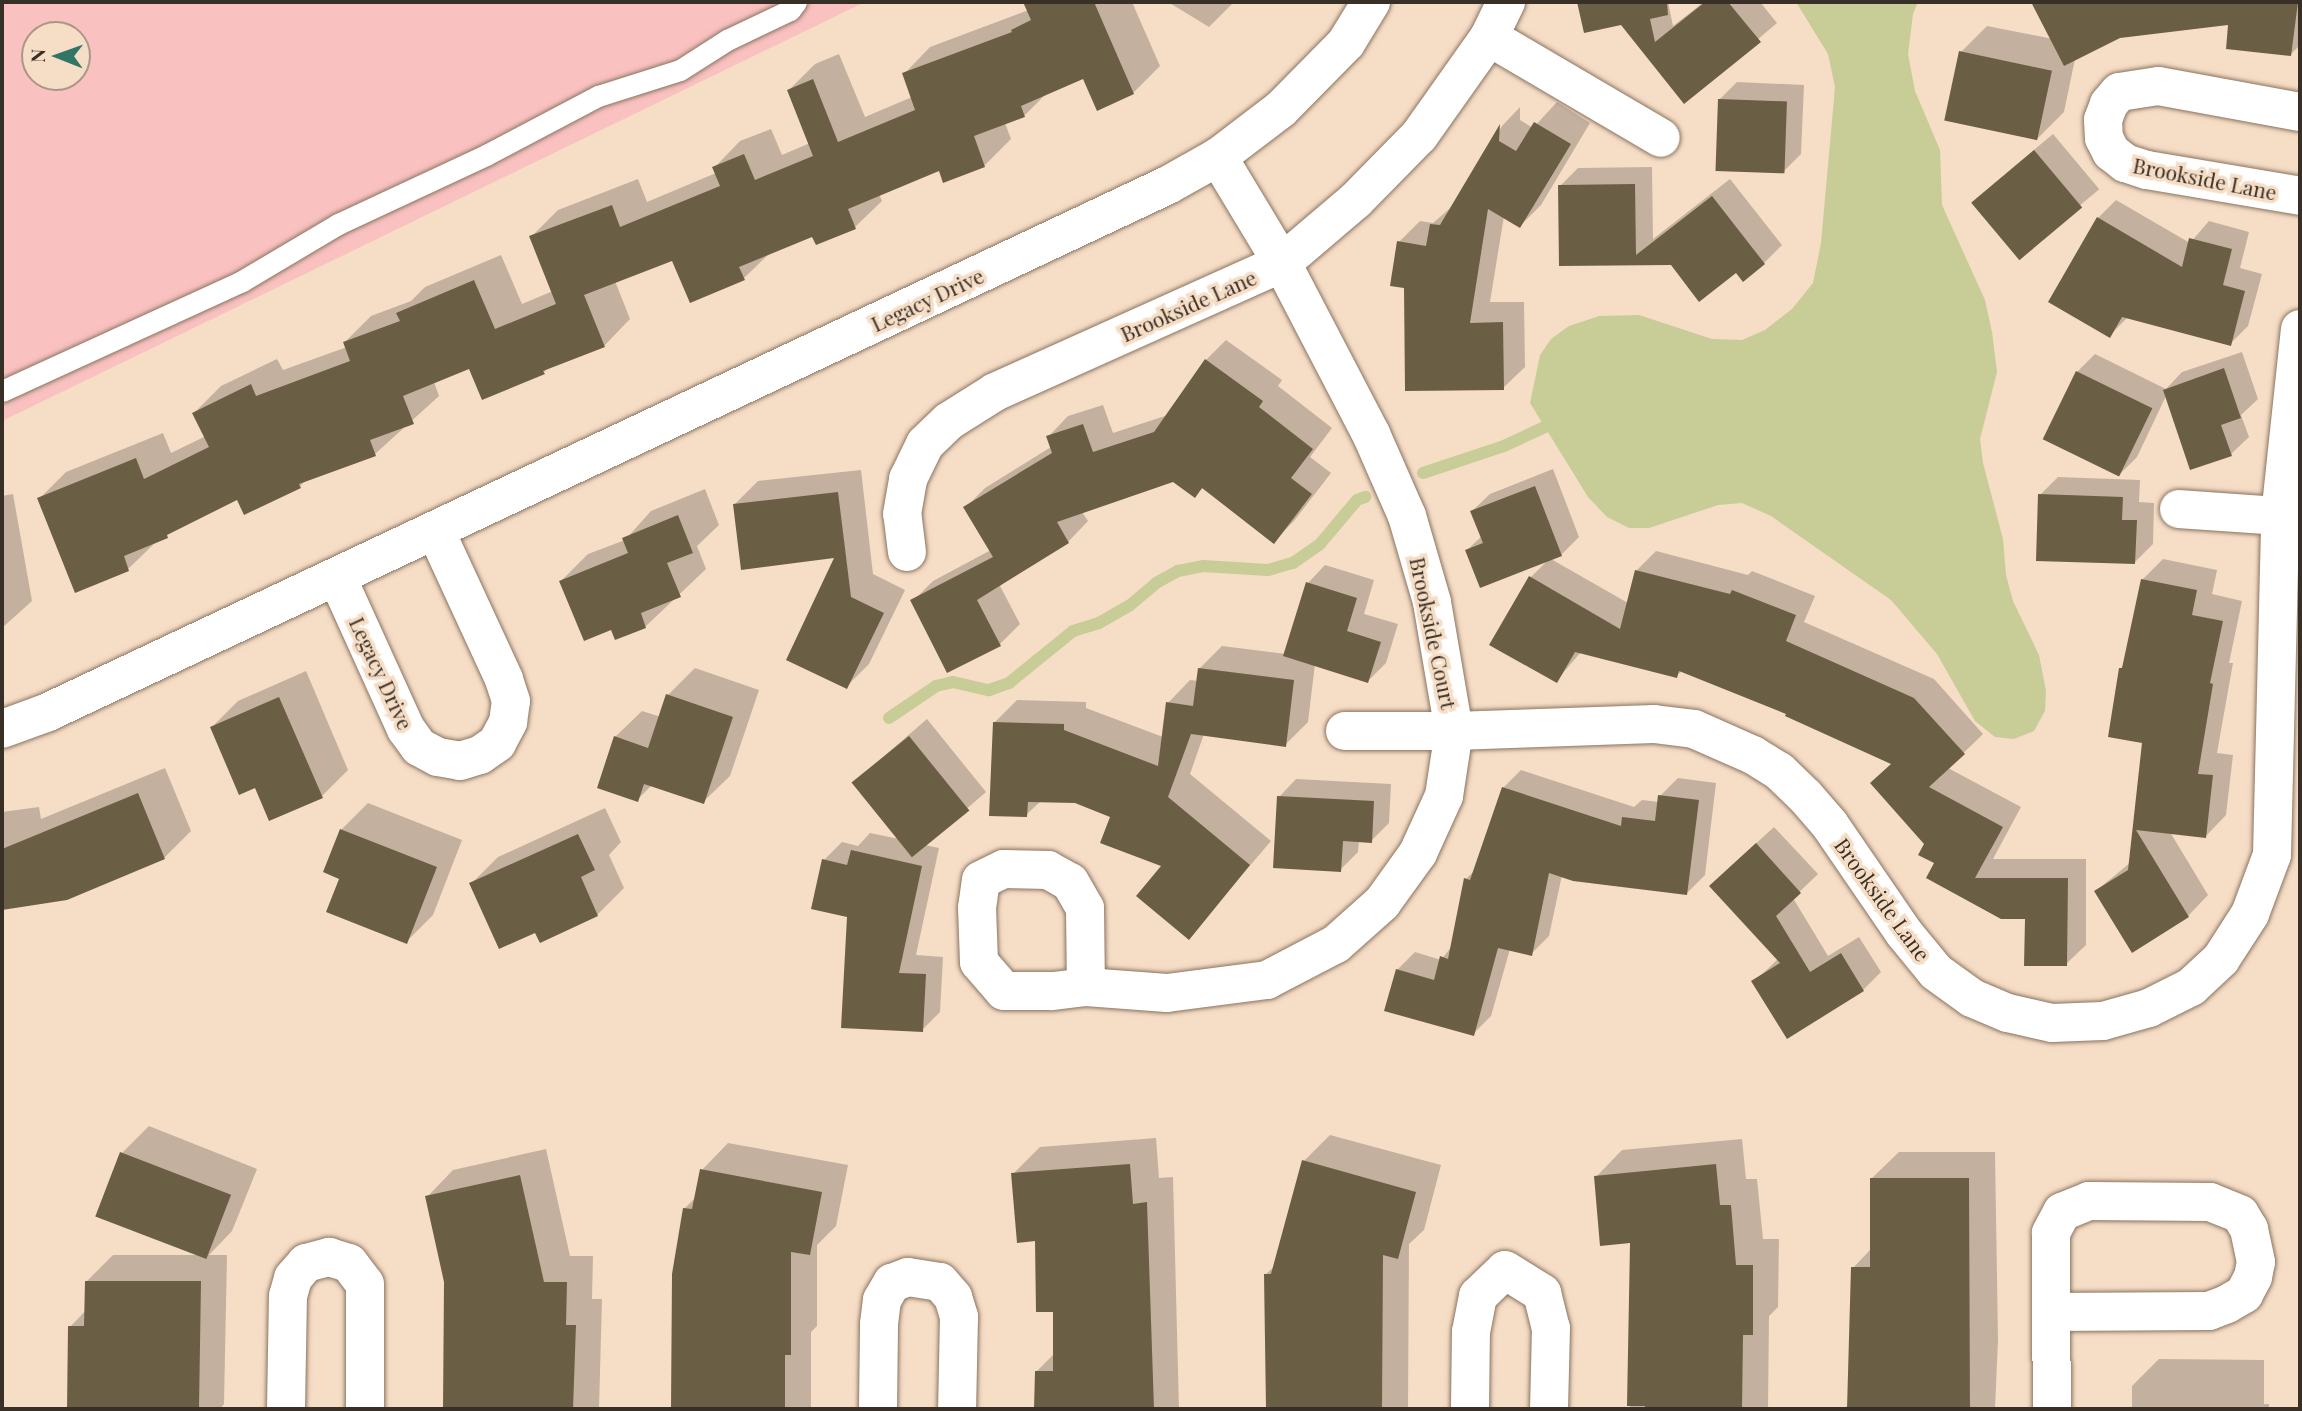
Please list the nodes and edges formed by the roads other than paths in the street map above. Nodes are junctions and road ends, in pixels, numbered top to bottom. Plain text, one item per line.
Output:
1 (796, 2) edge
2 (1371, 2) edge
3 (1506, 2) edge
4 (1489, 37) junction
5 (2300, 112) edge
6 (1661, 138) dead end
7 (1218, 157) junction
8 (2300, 196) edge
9 (1282, 263) junction
10 (2300, 329) edge
11 (2, 391) edge
12 (2179, 509) dead end
13 (2280, 516) junction
14 (435, 530) junction
15 (907, 552) dead end
16 (337, 577) junction
17 (2, 729) edge
18 (1345, 731) dead end
19 (1454, 731) junction
20 (1086, 987) dead end
21 (2051, 1312) junction
22 (286, 1409) edge
23 (365, 1409) edge
24 (878, 1409) edge
25 (957, 1409) edge
26 (1470, 1409) edge
27 (1549, 1409) edge
28 (2052, 1409) edge

1 - 11 lane
2 - 7 street, Legacy Drive
3 - 4 street, Brookside Lane
4 - 6 street
4 - 9 street, Brookside Lane
5 - 8 street, Brookside Lane
7 - 9 street, Brookside Court
7 - 14 street, Legacy Drive
9 - 15 street, Brookside Lane
9 - 19 street, Brookside Court
10 - 13 street, Brookside Lane
12 - 13 street
13 - 19 street, Brookside Lane
14 - 16 street, Legacy Drive
14 - 16 street, Legacy Drive
16 - 17 street, Legacy Drive
18 - 19 street, Brookside Lane
19 - 20 street, Brookside Court
21 - 21 street
21 - 28 street
22 - 23 street
24 - 25 street
26 - 27 street

